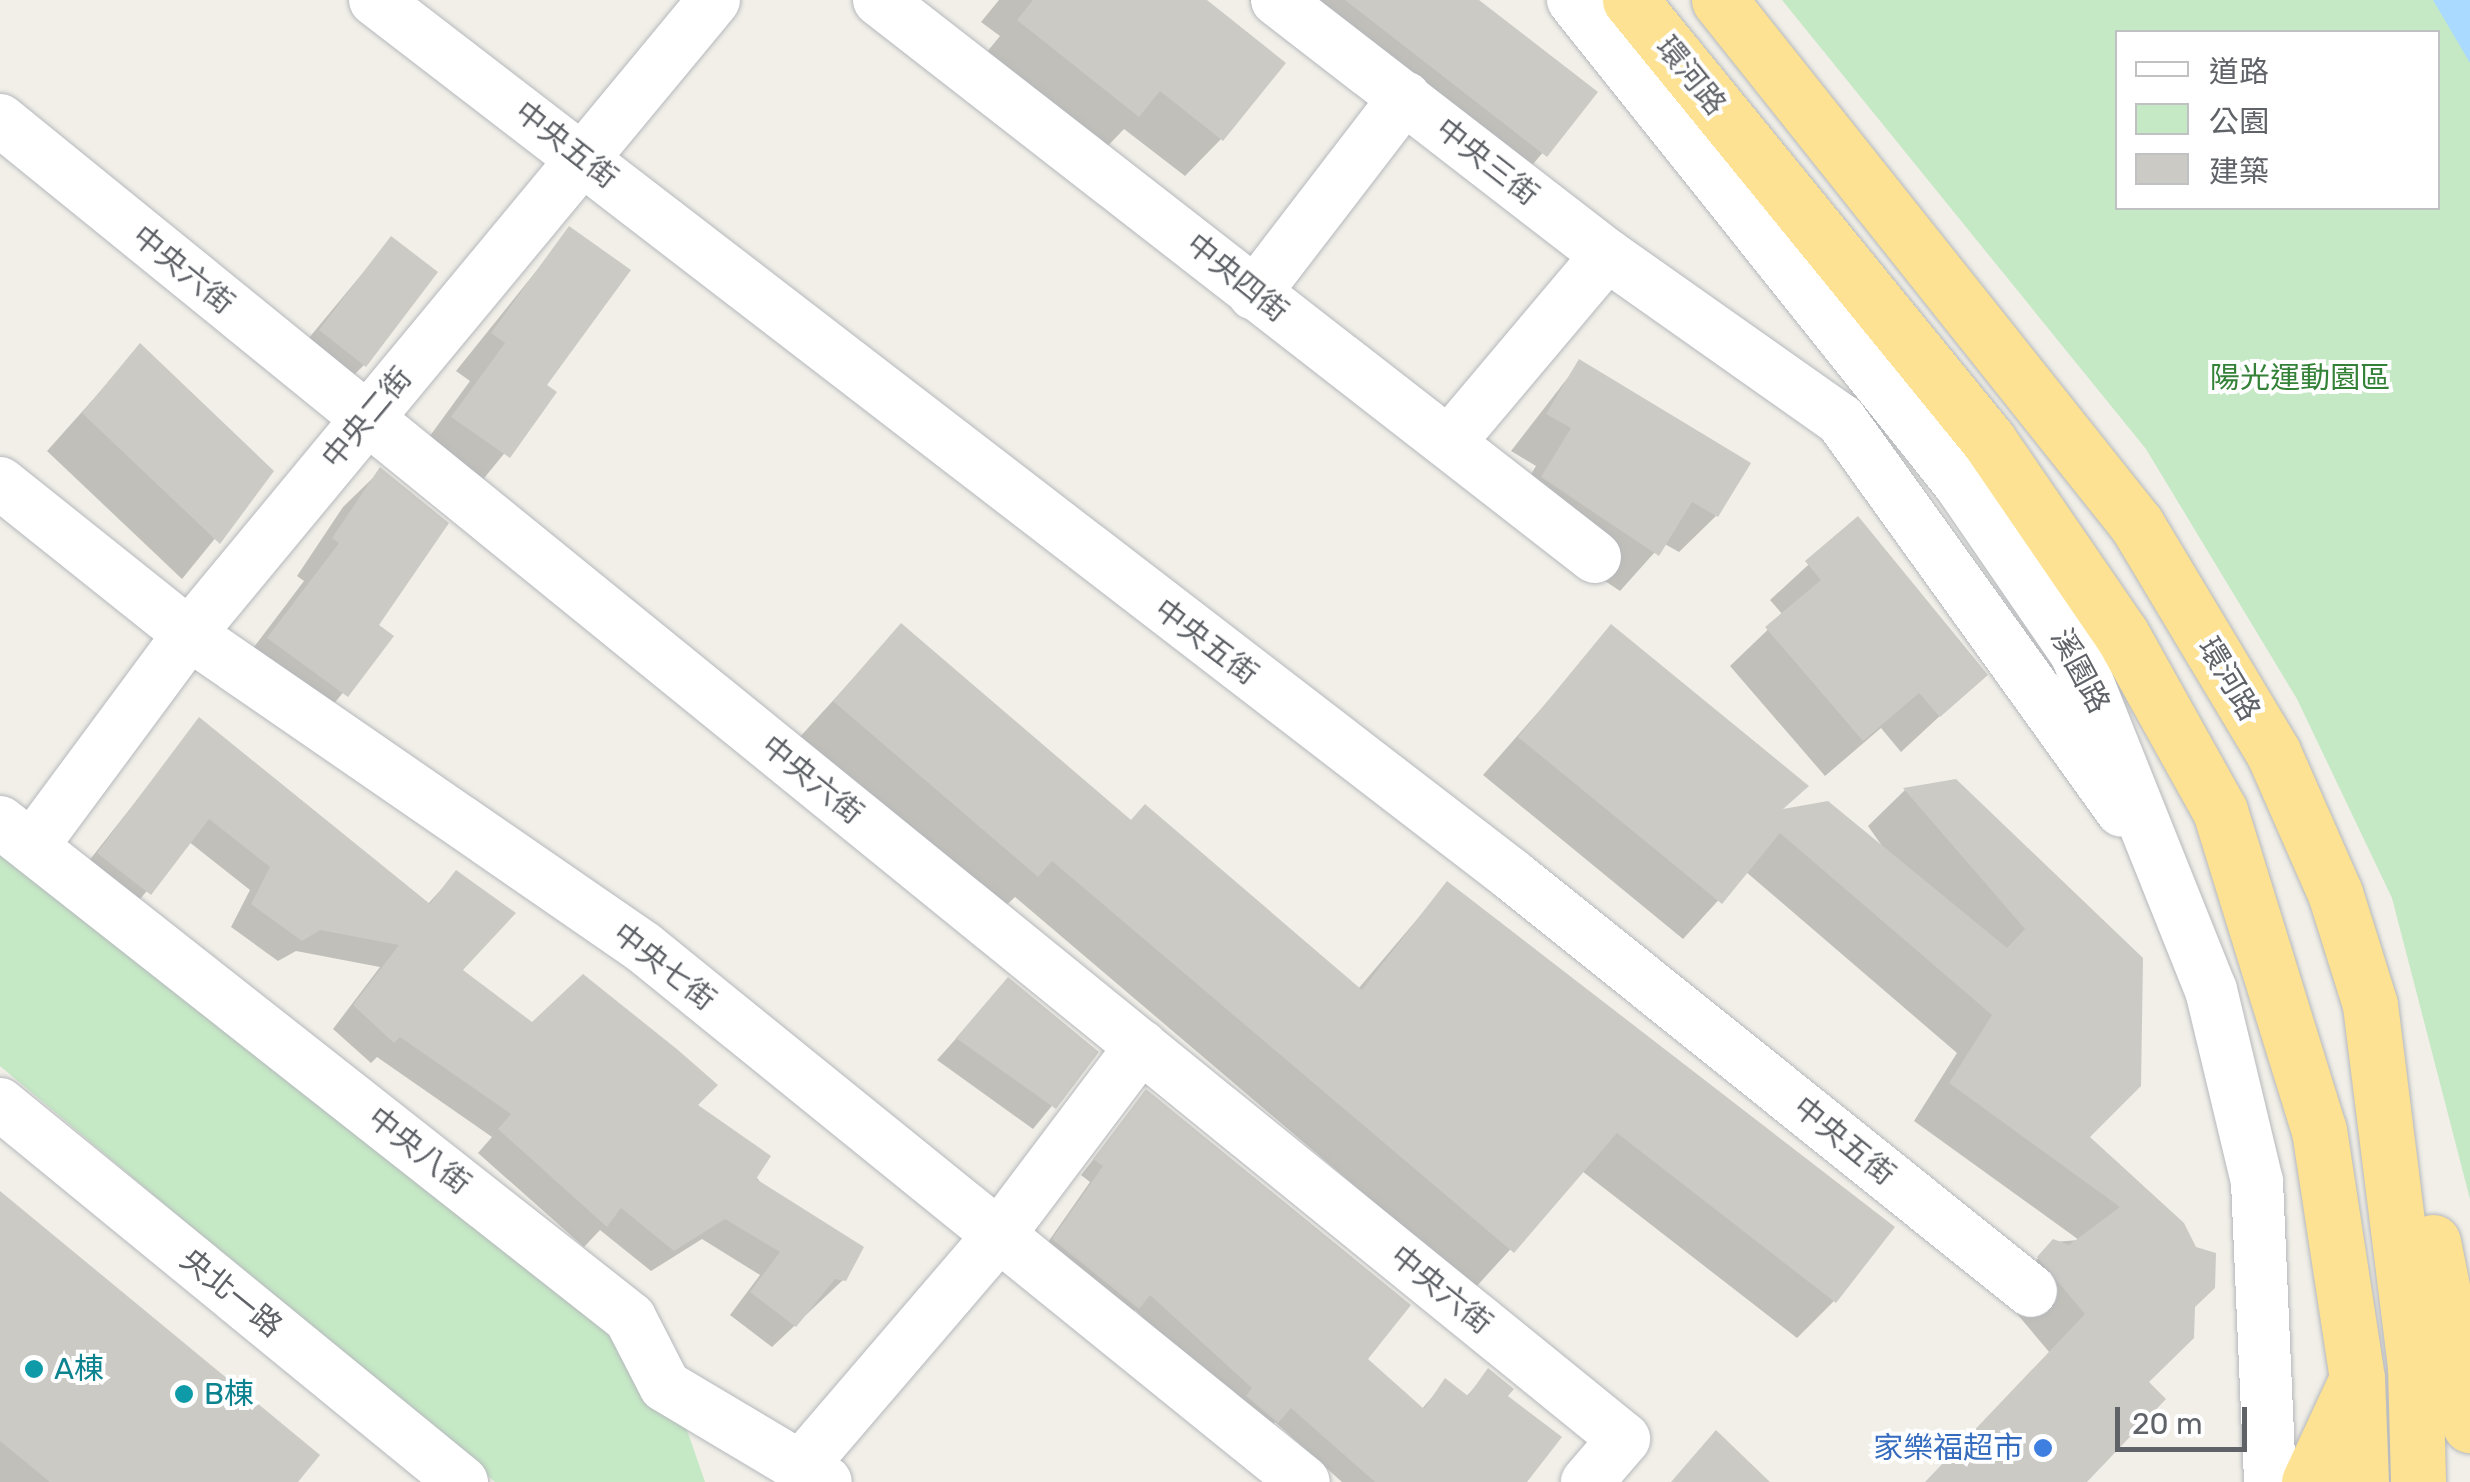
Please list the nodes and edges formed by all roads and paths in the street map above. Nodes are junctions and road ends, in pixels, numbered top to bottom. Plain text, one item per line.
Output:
1 (375, 0) edge
2 (714, 0) edge
3 (879, 0) edge
4 (1278, 0) edge
5 (1573, 0) edge
6 (1630, 0) edge
7 (1719, 0) edge
8 (1405, 98) junction
9 (0, 120) edge
10 (584, 159) junction
11 (1607, 255) junction
12 (1254, 294) junction
13 (366, 419) junction
14 (1451, 440) junction
15 (0, 483) edge
16 (1595, 557) dead end
17 (189, 634) junction
18 (16, 833) edge
19 (2161, 865) junction
20 (2370, 1005) junction
21 (1142, 1046) junction
22 (0, 1104) edge
23 (995, 1240) junction
24 (2403, 1258) junction
25 (2031, 1290) dead end
26 (2357, 1378) junction
27 (2470, 1425) edge
28 (2426, 1469) edge
29 (814, 1473) edge
30 (2307, 1475) edge
31 (462, 1482) edge
32 (1304, 1482) edge
33 (1587, 1482) edge

1 - 10 street, 中央五街
2 - 10 street, 中央二街
3 - 12 street, 中央四街
4 - 8 street, 中央三街
5 - 19 street, 溪園路
6 - 26 highway, 環河路
7 - 20 highway, 環河路
8 - 11 street, 中央三街
8 - 12 street
9 - 13 street, 中央六街
10 - 13 street, 中央二街
10 - 25 street, 中央五街
11 - 14 street
11 - 19 street, 中央三街
12 - 14 street, 中央四街
13 - 17 street, 中央二街
13 - 21 street, 中央六街
14 - 16 street, 中央四街
15 - 17 street, 中央七街
17 - 18 street, 中央二街
17 - 23 street, 中央七街
18 - 29 street, 中央八街
19 - 30 street, 溪園路
20 - 24 highway, 環河路
20 - 27 highway
21 - 23 street
21 - 33 street, 中央六街
22 - 31 street, 央北一路
23 - 29 street
23 - 32 street, 中央七街
24 - 26 highway
24 - 28 highway, 環河路
26 - 30 highway, 環河路
28 - 30 highway

